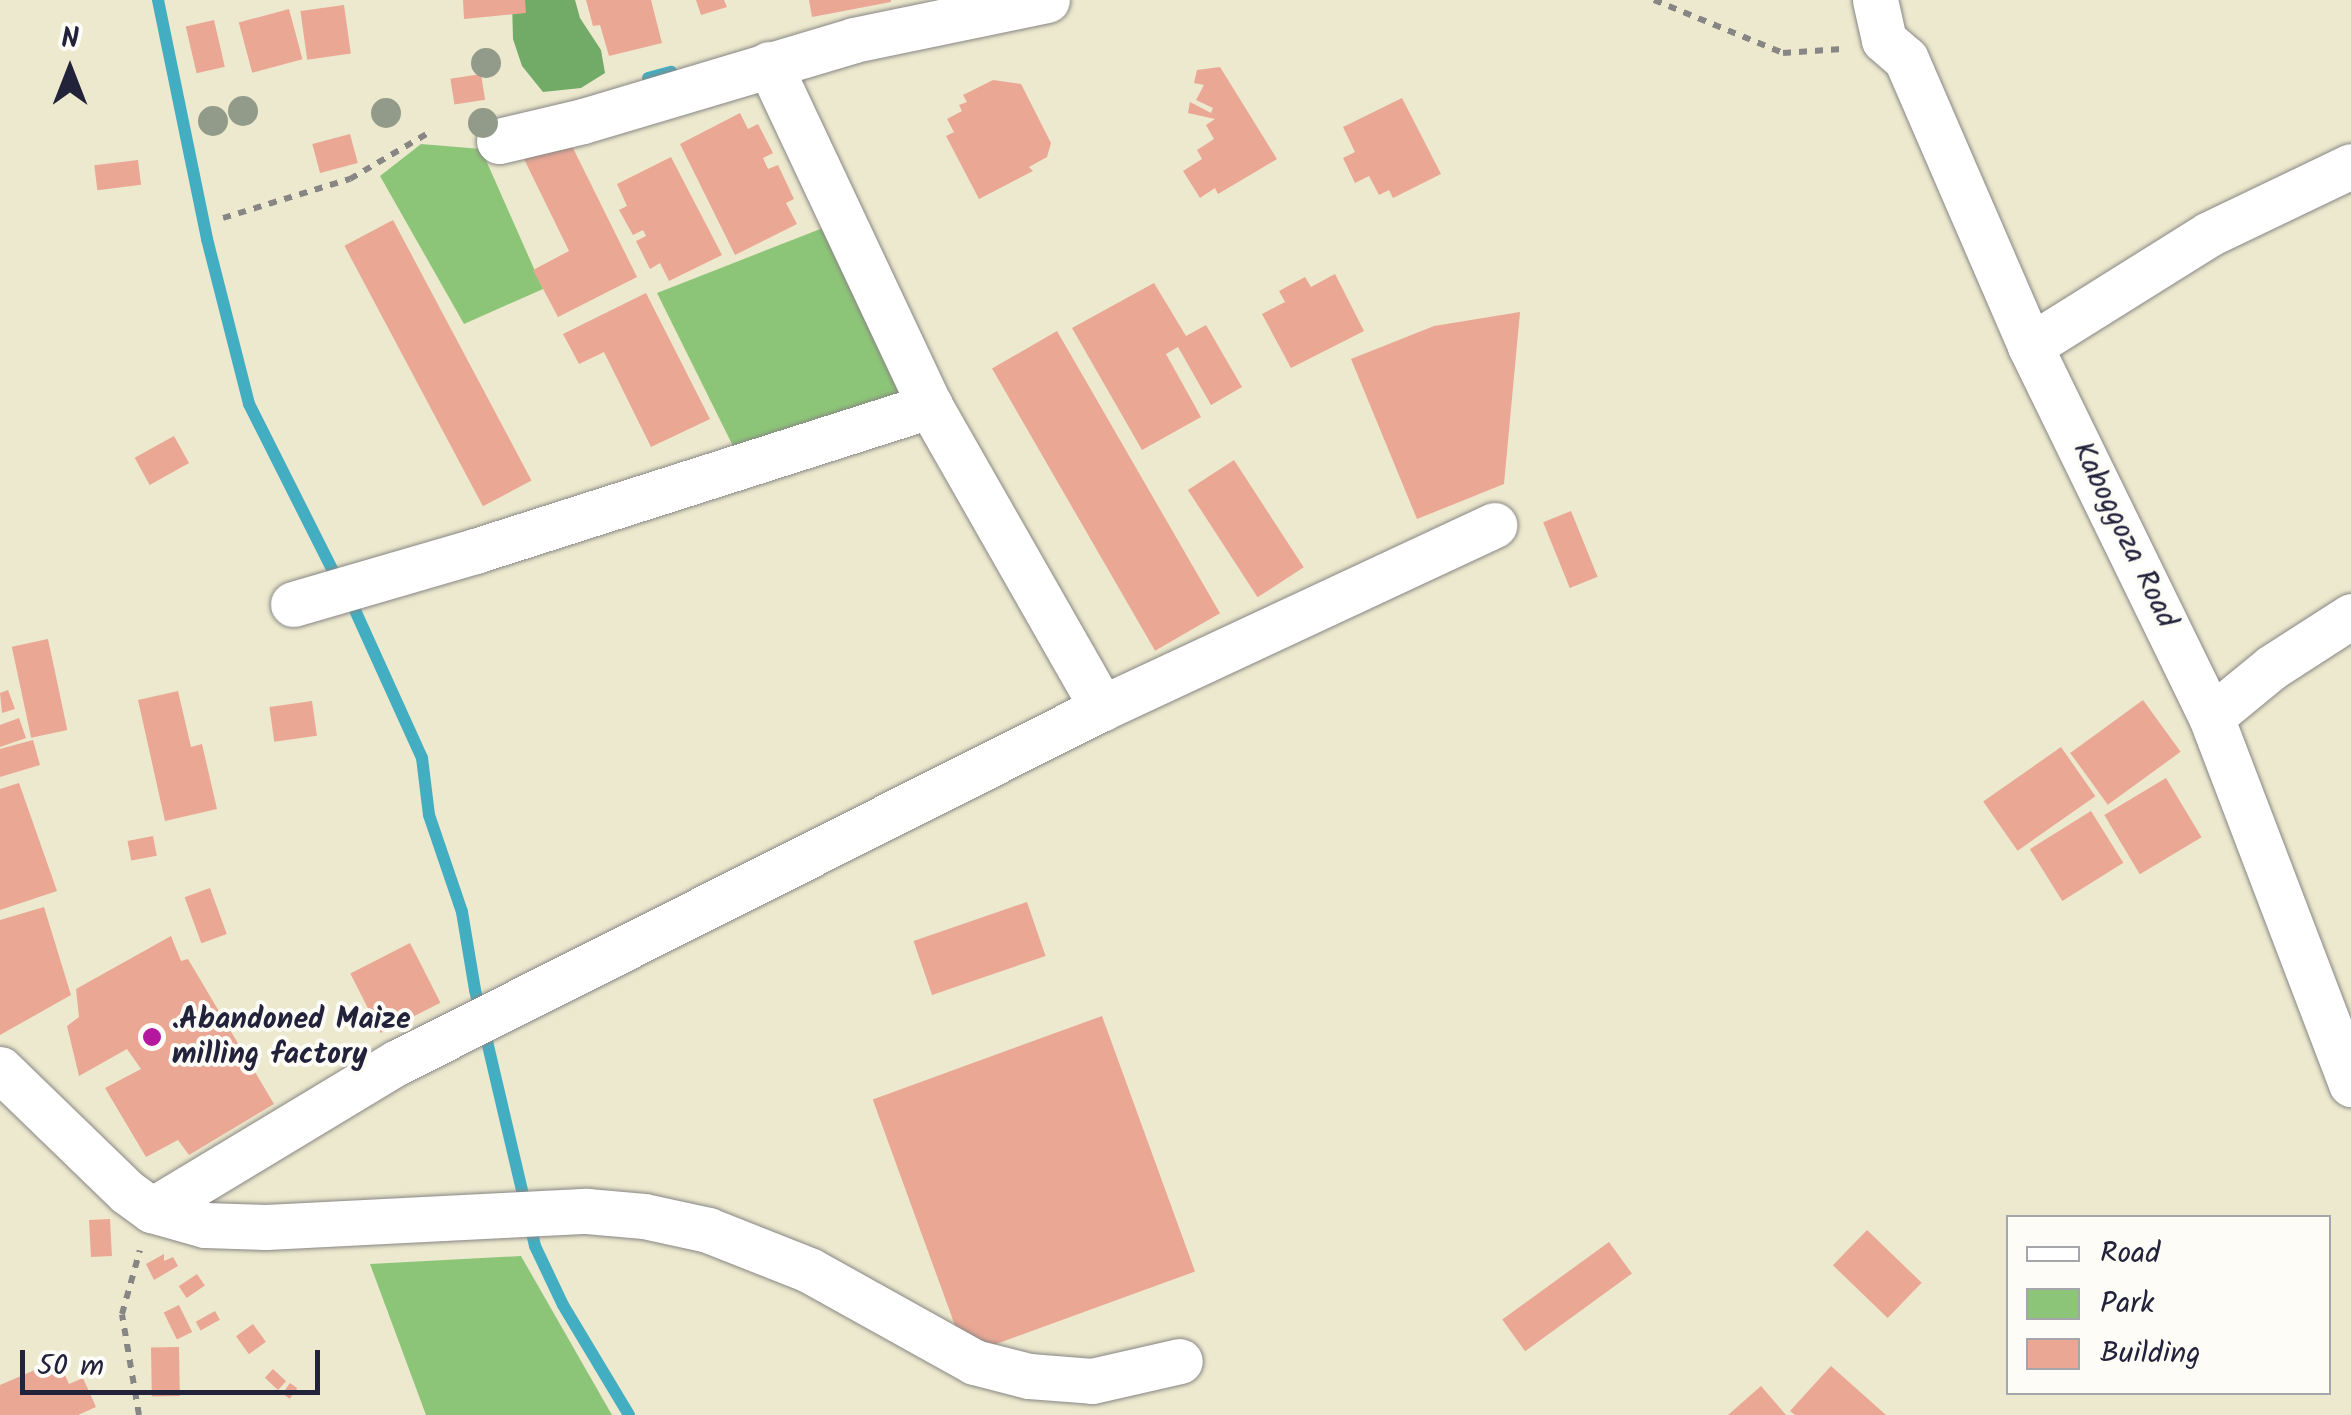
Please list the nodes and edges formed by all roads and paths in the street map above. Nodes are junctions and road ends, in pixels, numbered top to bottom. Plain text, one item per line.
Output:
1 (1047, 0) edge
2 (1654, 0) edge
3 (1879, 20) edge
4 (769, 64) junction
5 (428, 133) dead end
6 (498, 141) dead end
7 (2351, 166) edge
8 (223, 218) dead end
9 (2030, 346) junction
10 (930, 406) junction
11 (1494, 525) dead end
12 (326, 594) dead end
13 (2351, 616) edge
14 (1102, 708) junction
15 (2212, 717) junction
16 (0, 1068) edge
17 (2351, 1084) edge
18 (152, 1210) junction
19 (1180, 1361) dead end
20 (139, 1415) edge

1 - 4 street
2 - 3 path
3 - 9 street, Kaboggoza Road
4 - 6 street
4 - 10 street
5 - 8 path
7 - 9 street
9 - 15 street, Kaboggoza Road
10 - 12 street
10 - 14 street
11 - 14 street
13 - 15 street
14 - 18 street
15 - 17 street, Kaboggoza Road
16 - 18 street
18 - 19 street
18 - 20 path

